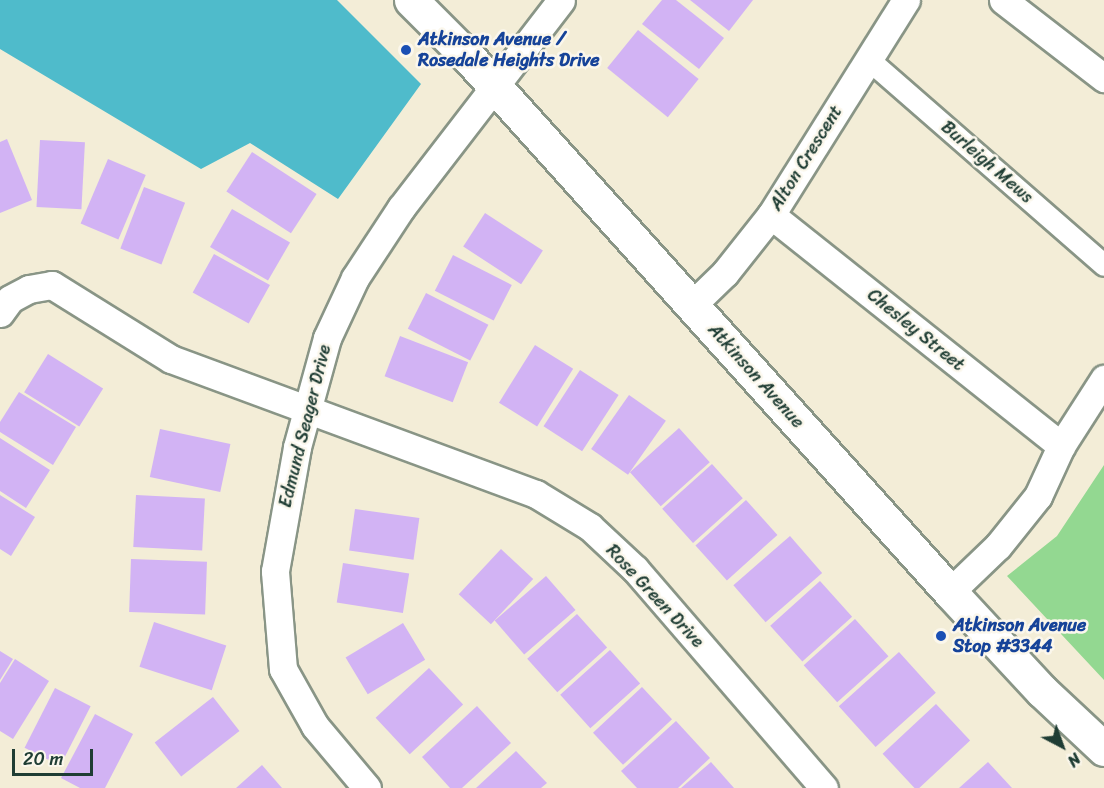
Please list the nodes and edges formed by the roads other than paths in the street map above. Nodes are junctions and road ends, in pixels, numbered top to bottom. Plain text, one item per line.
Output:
1 (411, 0) edge
2 (561, 0) edge
3 (906, 0) edge
4 (1003, 0) edge
5 (868, 59) junction
6 (1104, 78) edge
7 (495, 88) junction
8 (771, 215) junction
9 (1104, 265) edge
10 (692, 305) junction
11 (0, 313) edge
12 (1104, 379) edge
13 (309, 411) junction
14 (1061, 446) junction
15 (950, 592) junction
16 (1104, 749) edge
17 (367, 788) edge
18 (824, 788) edge

1 - 7 street, Atkinson Avenue
2 - 7 street, Edmund Seager Drive
3 - 5 street, Alton Crescent
4 - 6 street
5 - 8 street, Alton Crescent
5 - 9 street, Burleigh Mews
7 - 10 street, Atkinson Avenue
7 - 13 street, Edmund Seager Drive
8 - 10 street, Alton Crescent
8 - 14 street, Chesley Street
10 - 15 street, Atkinson Avenue
11 - 13 street, Rose Green Drive
12 - 14 street
13 - 17 street, Edmund Seager Drive
13 - 18 street, Rose Green Drive
14 - 15 street
15 - 16 street, Atkinson Avenue

